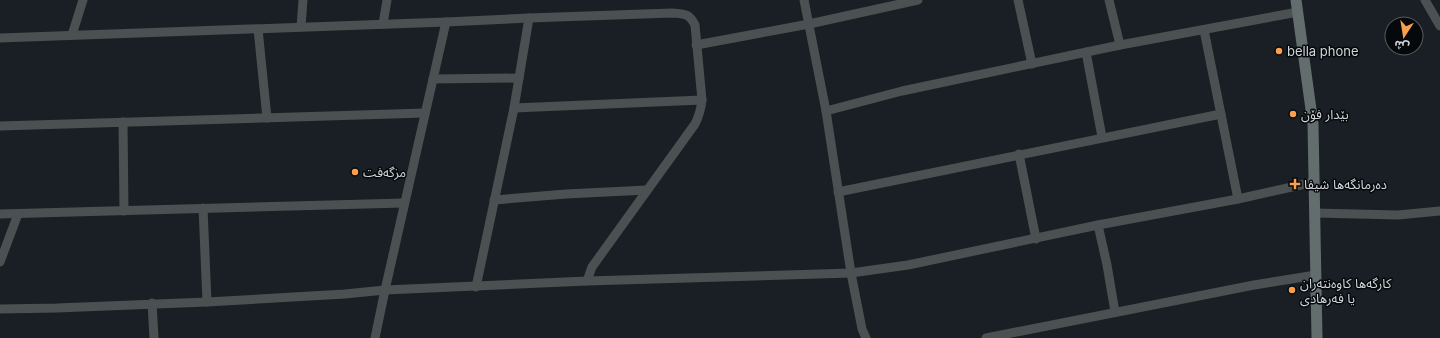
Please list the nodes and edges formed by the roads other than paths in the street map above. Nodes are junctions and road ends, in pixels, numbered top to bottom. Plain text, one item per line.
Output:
1 (83, 0) edge
2 (303, 0) edge
3 (387, 0) edge
4 (804, 0) edge
5 (918, 0) edge
6 (1018, 0) edge
7 (1109, 0) edge
8 (1296, 0) edge
9 (1425, 0) edge
10 (898, 2) edge
11 (1298, 12) junction
12 (529, 18) junction
13 (446, 22) junction
14 (383, 24) junction
15 (809, 24) junction
16 (1440, 26) edge
17 (300, 27) junction
18 (258, 29) junction
19 (1204, 30) junction
20 (72, 35) junction
21 (0, 38) edge
22 (696, 45) junction
23 (1120, 45) junction
24 (1086, 52) junction
25 (1032, 64) junction
26 (519, 78) junction
27 (433, 79) junction
28 (702, 100) junction
29 (514, 108) junction
30 (826, 111) junction
31 (425, 113) junction
32 (1221, 114) junction
33 (267, 118) junction
34 (123, 122) junction
35 (0, 126) edge
36 (1102, 137) junction
37 (1018, 154) junction
38 (1314, 182) junction
39 (647, 190) junction
40 (838, 192) junction
41 (1238, 199) junction
42 (494, 200) junction
43 (404, 202) junction
44 (203, 208) junction
45 (124, 211) junction
46 (1440, 211) edge
47 (1315, 213) junction
48 (0, 214) edge
49 (18, 214) junction
50 (1098, 225) junction
51 (1036, 239) junction
52 (0, 262) edge
53 (851, 273) junction
54 (1316, 275) junction
55 (587, 281) junction
56 (476, 287) junction
57 (385, 290) junction
58 (207, 302) junction
59 (152, 303) junction
60 (0, 309) edge
61 (1115, 312) junction
62 (154, 338) edge
63 (375, 338) edge
64 (866, 338) edge
65 (986, 338) edge
66 (1318, 338) edge

1 - 20 street
2 - 17 street
3 - 14 street
4 - 15 street
5 - 10 street
6 - 25 street
7 - 23 street
8 - 11 main road
9 - 16 street
10 - 15 street
11 - 19 street
11 - 38 main road
12 - 13 street
12 - 22 street
12 - 26 street
13 - 14 street
13 - 27 street
14 - 17 street
15 - 22 street
15 - 30 street
17 - 18 street
18 - 20 street
18 - 33 street
19 - 23 street
19 - 32 street
20 - 21 street
22 - 28 street
23 - 24 street
24 - 25 street
24 - 36 street
25 - 30 street
26 - 27 street
26 - 29 street
27 - 31 street
28 - 29 street
28 - 39 street
29 - 42 street
30 - 40 street
31 - 33 street
31 - 43 street
32 - 36 street
32 - 41 street
33 - 34 street
34 - 35 street
34 - 45 street
36 - 37 street
37 - 40 street
37 - 51 street
38 - 41 street
38 - 47 main road
39 - 42 street
39 - 55 street
40 - 53 street
41 - 50 street
42 - 56 street
43 - 44 street
43 - 57 street
44 - 45 street
44 - 58 street
45 - 49 street
46 - 47 street
47 - 54 main road
48 - 49 street
49 - 52 street
50 - 51 street
50 - 61 street
51 - 53 street
53 - 55 street
53 - 64 street
54 - 61 street
54 - 66 main road
55 - 56 street
56 - 57 street
57 - 58 street
57 - 63 street
58 - 59 street
59 - 60 street
59 - 62 street
61 - 65 street

